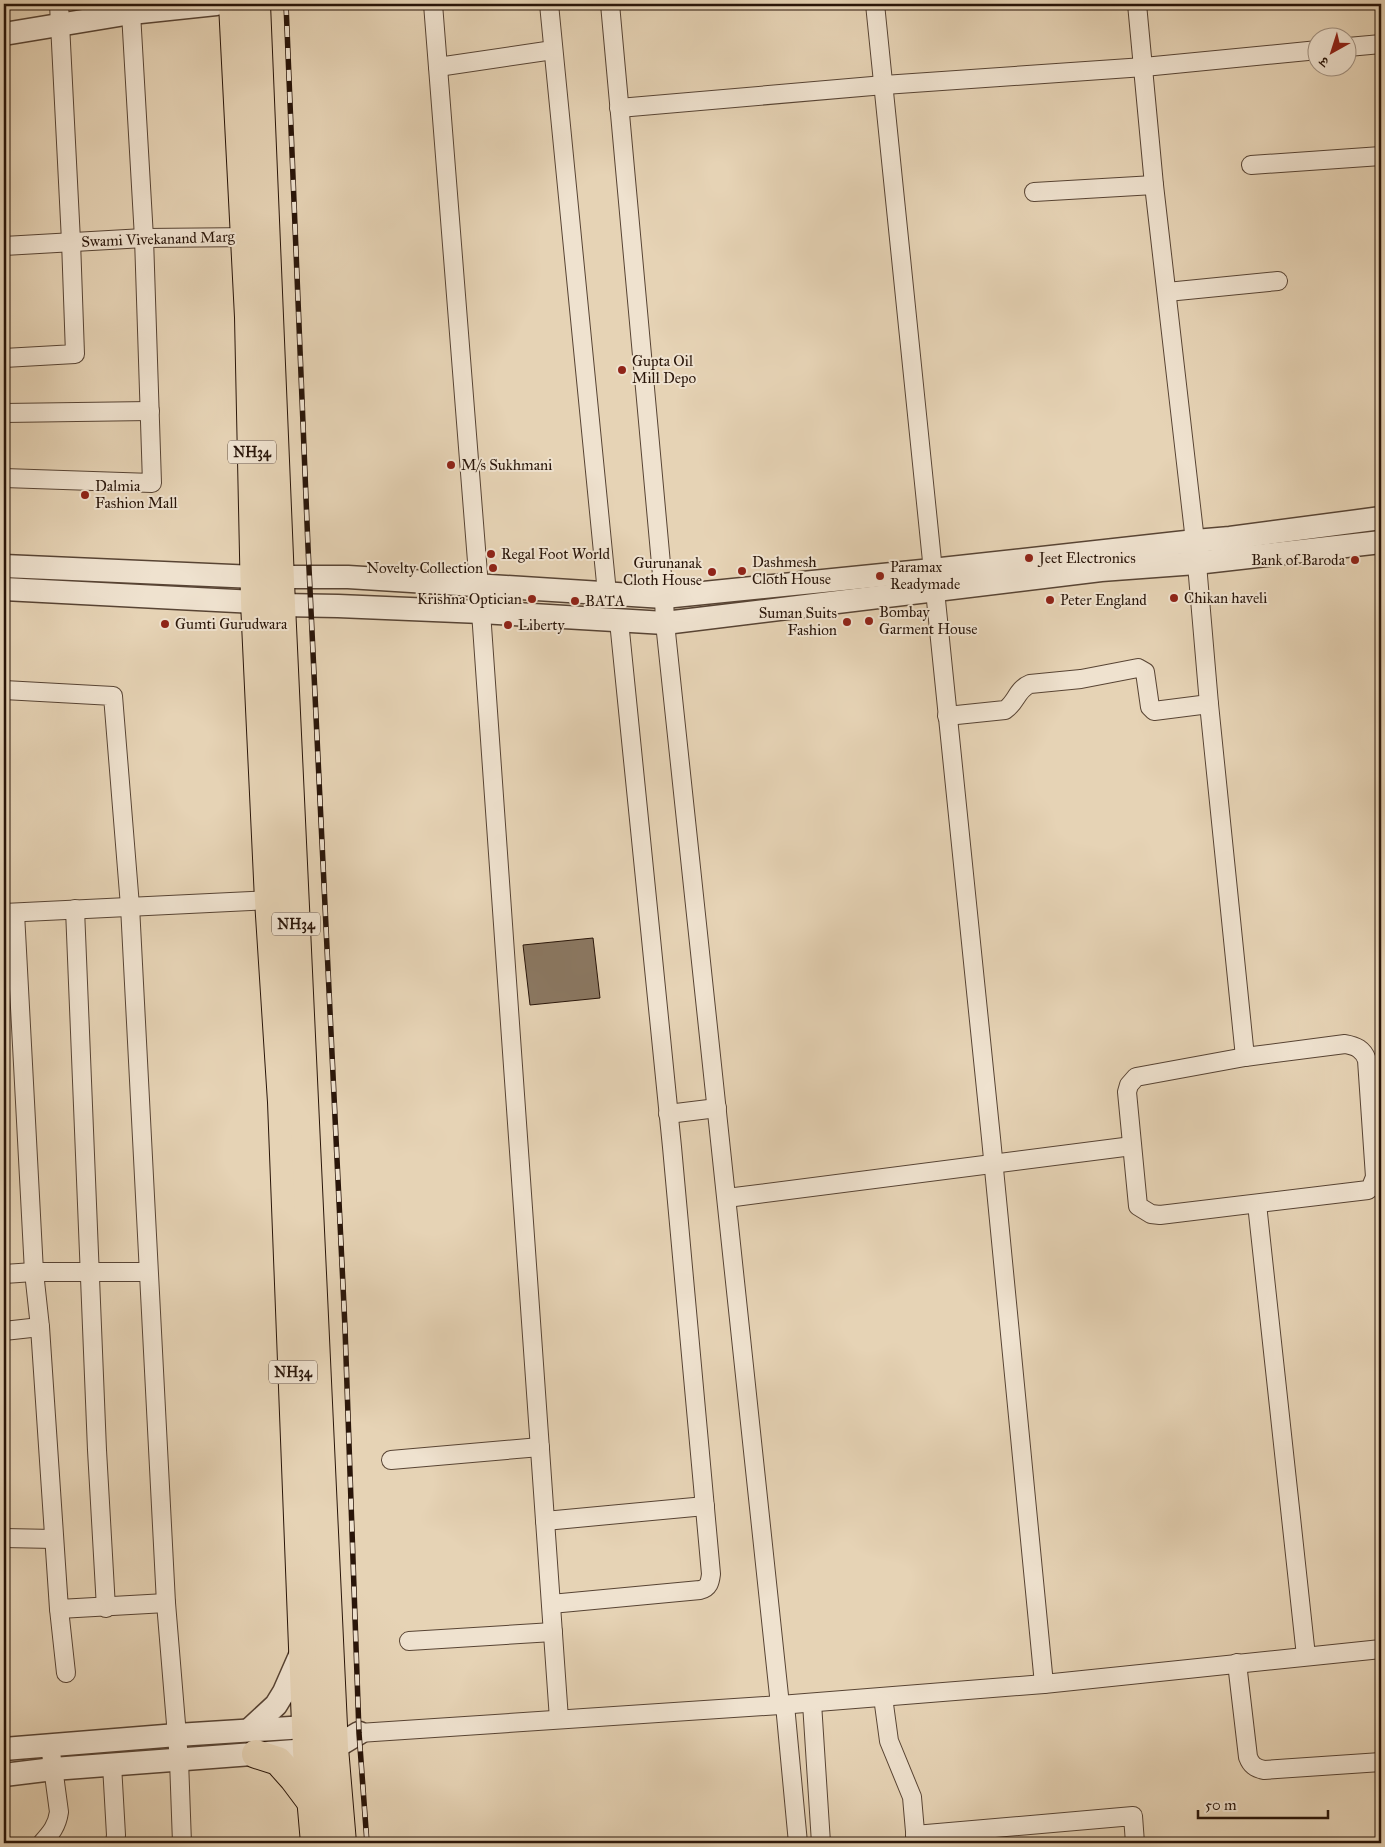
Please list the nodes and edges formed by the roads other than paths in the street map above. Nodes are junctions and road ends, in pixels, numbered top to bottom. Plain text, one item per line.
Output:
1 (216, 4) edge
2 (234, 4) edge
3 (256, 4) edge
4 (433, 4) edge
5 (549, 4) edge
6 (610, 4) edge
7 (875, 4) edge
8 (1137, 4) edge
9 (131, 13) junction
10 (59, 14) edge
11 (4, 34) edge
12 (1381, 44) edge
13 (1358, 46) edge
14 (553, 50) junction
15 (1308, 51) edge
16 (438, 67) junction
17 (1144, 67) junction
18 (884, 85) junction
19 (620, 108) junction
20 (1381, 156) edge
21 (1251, 165) dead end
22 (1154, 185) junction
23 (1034, 192) dead end
24 (255, 237) junction
25 (144, 238) junction
26 (71, 241) junction
27 (4, 246) edge
28 (1278, 281) dead end
29 (1167, 292) junction
30 (4, 358) edge
31 (150, 411) junction
32 (4, 413) edge
33 (4, 478) edge
34 (1381, 518) edge
35 (1194, 541) junction
36 (1381, 542) edge
37 (1196, 563) junction
38 (4, 566) edge
39 (933, 580) junction
40 (478, 585) junction
41 (4, 589) edge
42 (268, 590) junction
43 (607, 593) junction
44 (664, 597) junction
45 (481, 612) junction
46 (619, 621) junction
47 (665, 623) junction
48 (4, 690) edge
49 (1209, 704) junction
50 (947, 716) junction
51 (269, 900) junction
52 (130, 906) junction
53 (75, 910) junction
54 (9, 913) edge
55 (11, 1019) edge
56 (1245, 1057) junction
57 (717, 1108) junction
58 (668, 1114) junction
59 (1132, 1146) junction
60 (296, 1148) junction
61 (994, 1164) junction
62 (727, 1198) junction
63 (1257, 1204) junction
64 (34, 1272) junction
65 (90, 1272) junction
66 (148, 1272) junction
67 (4, 1274) edge
68 (40, 1327) junction
69 (4, 1331) edge
70 (540, 1447) junction
71 (391, 1460) dead end
72 (705, 1506) junction
73 (545, 1521) junction
74 (4, 1538) edge
75 (54, 1539) junction
76 (166, 1603) junction
77 (551, 1604) junction
78 (106, 1608) junction
79 (59, 1609) junction
80 (553, 1632) junction
81 (409, 1641) dead end
82 (303, 1649) junction
83 (1381, 1649) edge
84 (1306, 1656) junction
85 (1237, 1663) junction
86 (66, 1673) dead end
87 (1044, 1684) junction
88 (883, 1697) junction
89 (812, 1703) junction
90 (783, 1705) junction
91 (559, 1719) junction
92 (359, 1733) joint
93 (177, 1734) junction
94 (333, 1737) junction
95 (307, 1738) junction
96 (252, 1742) junction
97 (50, 1745) junction
98 (4, 1748) edge
99 (179, 1760) junction
100 (1381, 1762) edge
101 (112, 1765) junction
102 (53, 1769) junction
103 (4, 1775) edge
104 (312, 1803) junction
105 (916, 1839) edge
106 (42, 1843) edge
107 (115, 1843) edge
108 (182, 1843) edge
109 (315, 1843) edge
110 (342, 1843) edge
111 (798, 1843) edge
112 (821, 1843) edge
113 (1135, 1843) edge

1 - 9 street
2 - 24 highway, NH34
3 - 24 highway, NH34
4 - 16 street
5 - 14 street
6 - 19 street
7 - 18 street
8 - 17 street
9 - 10 street
9 - 25 street
10 - 11 street
10 - 26 street
12 - 13 street
14 - 16 street
14 - 43 street
15 - 17 street
16 - 40 street
17 - 18 street
17 - 22 street
18 - 19 street
18 - 39 street
19 - 44 street
20 - 21 street
22 - 23 street
22 - 29 street
24 - 25 street, Swami Vivekanand Marg
24 - 42 highway, NH34
25 - 26 street, Swami Vivekanand Marg
25 - 31 street
26 - 27 street, Swami Vivekanand Marg
26 - 30 street
28 - 29 street
29 - 35 street
31 - 32 street
31 - 33 street
34 - 35 street
35 - 37 street
35 - 39 street
36 - 37 street
37 - 39 street
37 - 49 street
38 - 42 street
39 - 44 street
39 - 47 street
39 - 50 street
40 - 42 street
40 - 43 street
40 - 45 street
41 - 42 street
42 - 45 street
42 - 51 highway, NH34
42 - 60 highway, NH34
43 - 44 street
44 - 47 street
45 - 46 street
45 - 70 street
46 - 47 street
46 - 58 street
47 - 57 street
48 - 52 street
49 - 50 street
49 - 56 street
50 - 61 street
51 - 52 street
51 - 60 highway, NH34
52 - 53 street
52 - 66 street
53 - 54 street
53 - 65 street
54 - 55 street
55 - 64 street
56 - 59 street
56 - 63 street
57 - 58 street
57 - 62 street
58 - 72 street
59 - 61 street
59 - 63 street
60 - 82 highway, NH34
60 - 94 highway, NH34
61 - 62 street
61 - 87 street
62 - 90 street
63 - 84 street
64 - 65 street
64 - 67 street
64 - 68 street
65 - 66 street
65 - 78 street
66 - 76 street
68 - 69 street
68 - 75 street
70 - 71 street
70 - 73 street
72 - 73 street
72 - 77 street
73 - 77 street
74 - 75 street
75 - 79 street
76 - 78 street
76 - 93 street
77 - 80 street
78 - 79 street
79 - 86 street
80 - 81 street
80 - 91 street
82 - 95 highway, NH34
82 - 96 street
83 - 84 street
84 - 85 street
85 - 87 street
85 - 100 street
87 - 88 street
88 - 89 street
88 - 105 street
89 - 90 street
89 - 112 street
90 - 91 street
90 - 111 street
91 - 92 street
92 - 94 street
93 - 96 street
93 - 97 street
93 - 99 street
94 - 95 street
94 - 110 highway, NH34
95 - 96 street
95 - 104 highway, NH34
96 - 99 street
96 - 104 highway
97 - 98 street
97 - 102 street
99 - 101 street
99 - 108 street
101 - 102 street
101 - 107 street
102 - 103 street
102 - 106 street
104 - 109 highway, NH34
105 - 113 street

